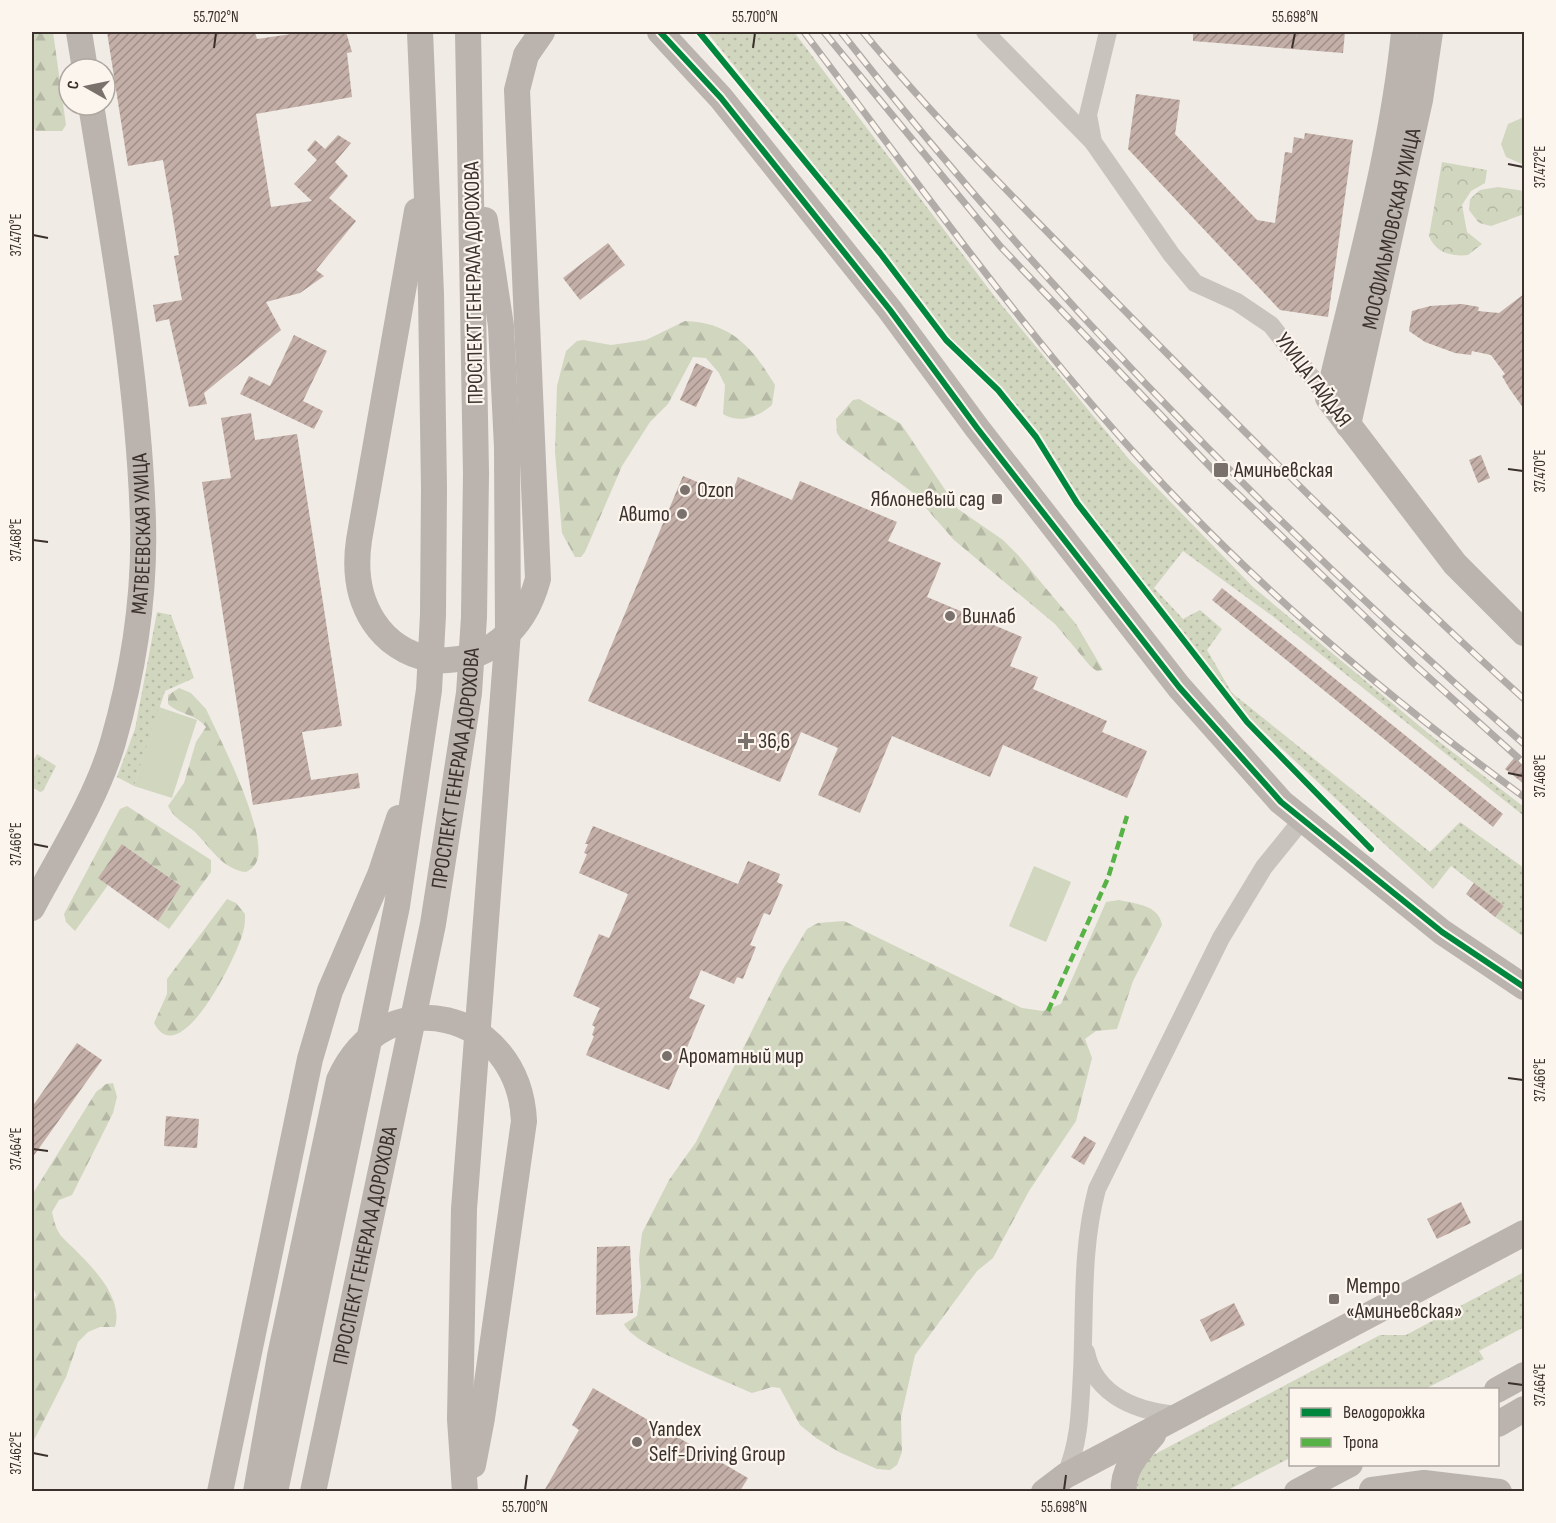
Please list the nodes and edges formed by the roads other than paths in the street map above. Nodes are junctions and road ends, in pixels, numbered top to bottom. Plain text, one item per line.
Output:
1 (79, 32) edge
2 (420, 32) edge
3 (468, 32) edge
4 (542, 32) edge
5 (653, 32) edge
6 (986, 32) edge
7 (1108, 32) edge
8 (1404, 32) edge
9 (1430, 32) edge
10 (668, 39) edge
11 (83, 57) edge
12 (93, 117) edge
13 (1094, 142) junction
14 (472, 155) junction
15 (425, 157) junction
16 (1328, 398) junction
17 (1348, 425) junction
18 (1524, 633) edge
19 (422, 746) junction
20 (1302, 820) junction
21 (32, 908) edge
22 (1524, 987) edge
23 (1524, 1233) edge
24 (1083, 1338) junction
25 (1524, 1375) edge
26 (1499, 1388) edge
27 (1524, 1409) edge
28 (1182, 1415) junction
29 (1499, 1423) edge
30 (1158, 1428) junction
31 (1346, 1466) edge
32 (1416, 1466) edge
33 (1065, 1476) junction
34 (1370, 1490) edge
35 (220, 1491) edge
36 (256, 1491) edge
37 (275, 1491) edge
38 (314, 1491) edge
39 (466, 1491) edge
40 (1044, 1491) edge
41 (1124, 1491) edge
42 (1297, 1491) edge
43 (1499, 1491) edge

1 - 11 main road
2 - 15 main road, ПРОСПЕКТ ГЕНЕРАЛА ДОРОХОВА
3 - 14 main road, ПРОСПЕКТ ГЕНЕРАЛА ДОРОХОВА
4 - 15 main road
5 - 10 main road
6 - 13 street, УЛИЦА ГАЙДАЯ
7 - 13 street, УЛИЦА ГАЙДАЯ
8 - 16 main road, МОСФИЛЬМОВСКАЯ УЛИЦА
9 - 17 main road, МОСФИЛЬМОВСКАЯ УЛИЦА
10 - 20 main road
12 - 21 main road, МАТВЕЕВСКАЯ УЛИЦА
13 - 16 street, УЛИЦА ГАЙДАЯ
14 - 38 main road, ПРОСПЕКТ ГЕНЕРАЛА ДОРОХОВА
14 - 39 main road
15 - 19 main road, ПРОСПЕКТ ГЕНЕРАЛА ДОРОХОВА
16 - 17 main road, УЛИЦА ГАЙДАЯ
17 - 18 main road, УЛИЦА ГАЙДАЯ
19 - 35 main road
19 - 37 main road, ПРОСПЕКТ ГЕНЕРАЛА ДОРОХОВА
20 - 22 main road
20 - 24 street
23 - 28 main road
24 - 28 street
24 - 33 street
25 - 26 main road
27 - 29 main road
28 - 30 main road
30 - 33 main road
30 - 41 main road
31 - 42 main road
32 - 34 main road
33 - 40 main road
34 - 43 main road
36 - 39 main road

